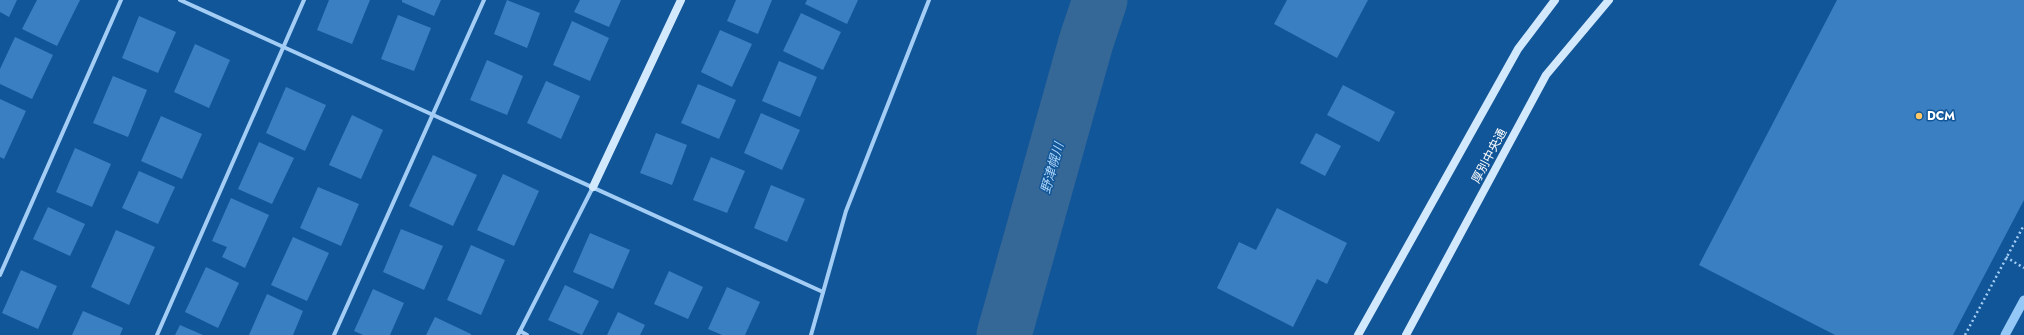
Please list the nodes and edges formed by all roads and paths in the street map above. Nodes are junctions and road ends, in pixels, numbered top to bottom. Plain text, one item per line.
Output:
1 (121, 0) edge
2 (180, 0) edge
3 (304, 0) edge
4 (484, 0) edge
5 (681, 0) edge
6 (929, 0) edge
7 (1555, 0) edge
8 (1609, 0) edge
9 (283, 47) junction
10 (433, 116) junction
11 (593, 187) junction
12 (2024, 225) edge
13 (2006, 257) junction
14 (2024, 268) edge
15 (0, 275) edge
16 (823, 292) junction
17 (519, 333) edge
18 (157, 335) edge
19 (334, 335) edge
20 (527, 335) edge
21 (811, 335) edge
22 (1358, 335) edge
23 (1406, 335) edge
24 (1965, 335) edge

1 - 15 street
2 - 9 street
3 - 9 street
4 - 10 street
5 - 11 street
6 - 16 street
7 - 22 street
8 - 23 street, 厚別中央通
9 - 10 street
9 - 18 street
10 - 11 street
10 - 19 street
11 - 16 street
11 - 17 street
12 - 13 path
13 - 14 path
13 - 24 path
16 - 21 street
17 - 20 street

